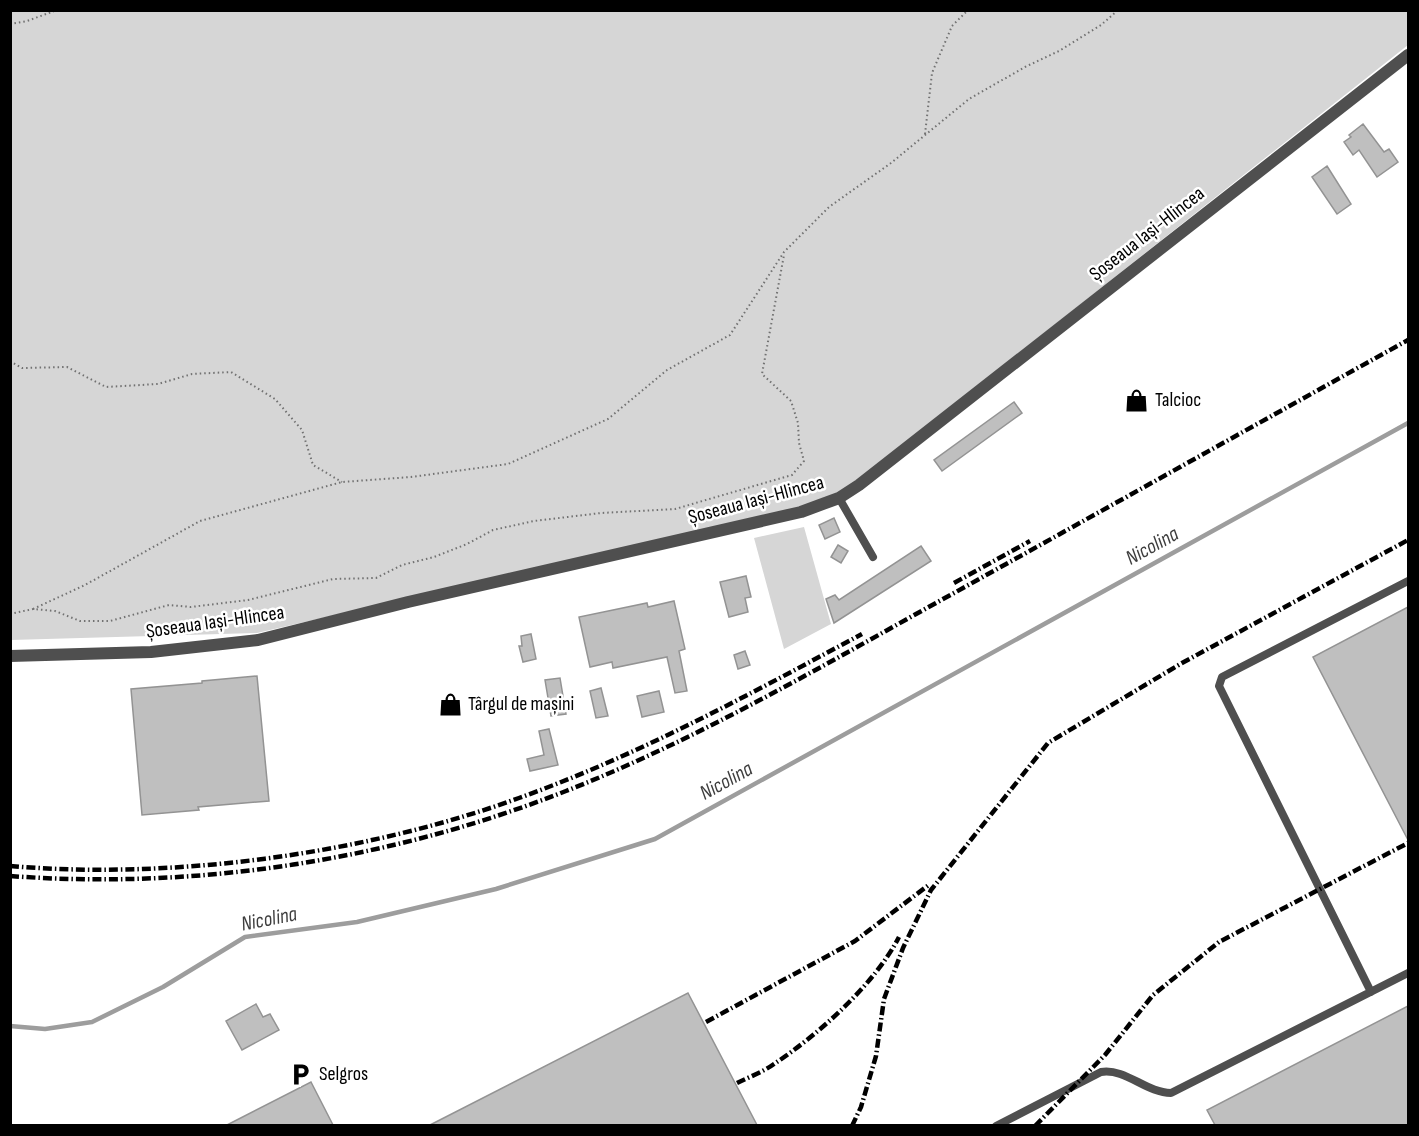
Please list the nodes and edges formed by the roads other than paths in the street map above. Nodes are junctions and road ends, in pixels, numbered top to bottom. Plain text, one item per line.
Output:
1 (1408, 55) edge
2 (839, 498) junction
3 (873, 557) dead end
4 (1408, 581) edge
5 (10, 656) edge
6 (1408, 973) edge
7 (1371, 992) junction
8 (996, 1125) edge

1 - 2 street, Șoseaua Iași-Hlincea
2 - 3 lane
2 - 5 street, Șoseaua Iași-Hlincea
4 - 7 lane
6 - 7 lane
7 - 8 lane

